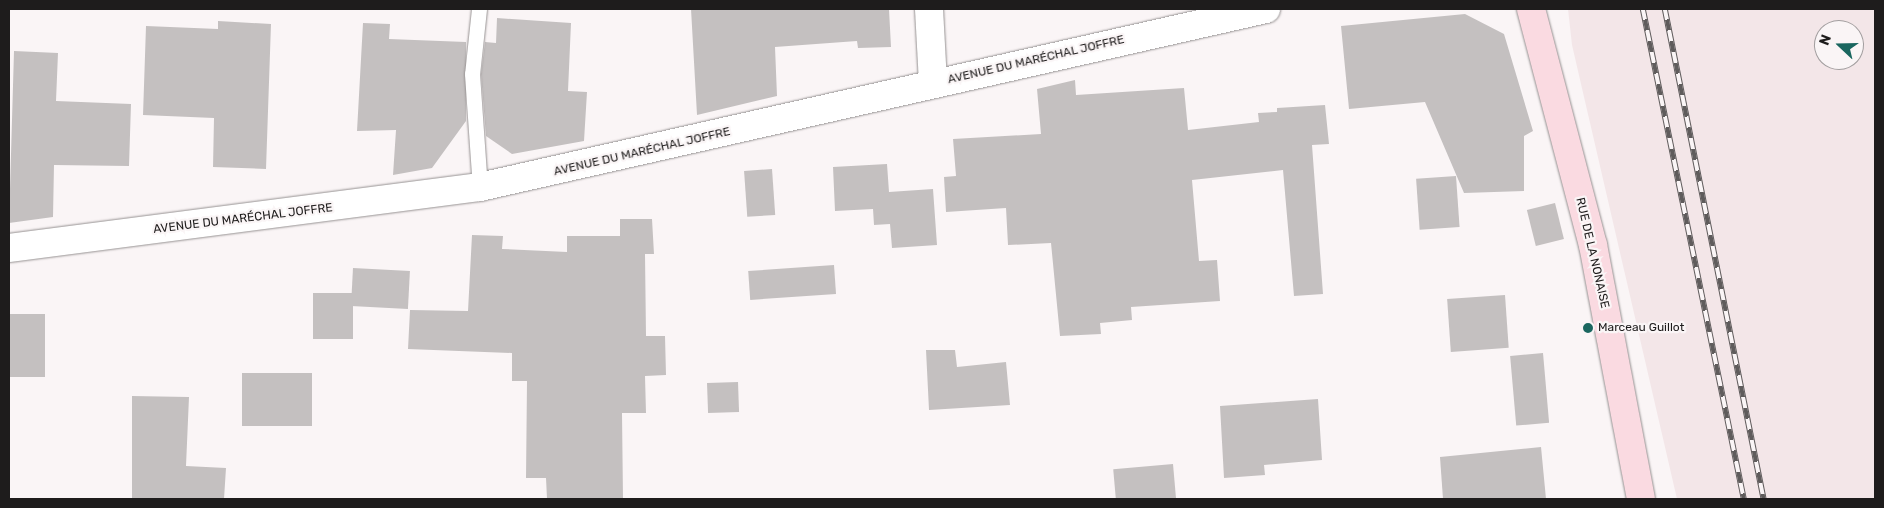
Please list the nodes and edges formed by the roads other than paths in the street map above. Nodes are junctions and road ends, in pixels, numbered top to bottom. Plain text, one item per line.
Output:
1 (479, 9) edge
2 (930, 9) edge
3 (1266, 9) edge
4 (1531, 9) edge
5 (933, 84) junction
6 (480, 187) junction
7 (9, 248) edge
8 (1641, 499) edge

1 - 6 lane
2 - 5 street
3 - 5 street, AVENUE DU MARÉCHAL JOFFRE
4 - 8 main road, RUE DE LA NONAISE
5 - 6 street, AVENUE DU MARÉCHAL JOFFRE
6 - 7 street, AVENUE DU MARÉCHAL JOFFRE

